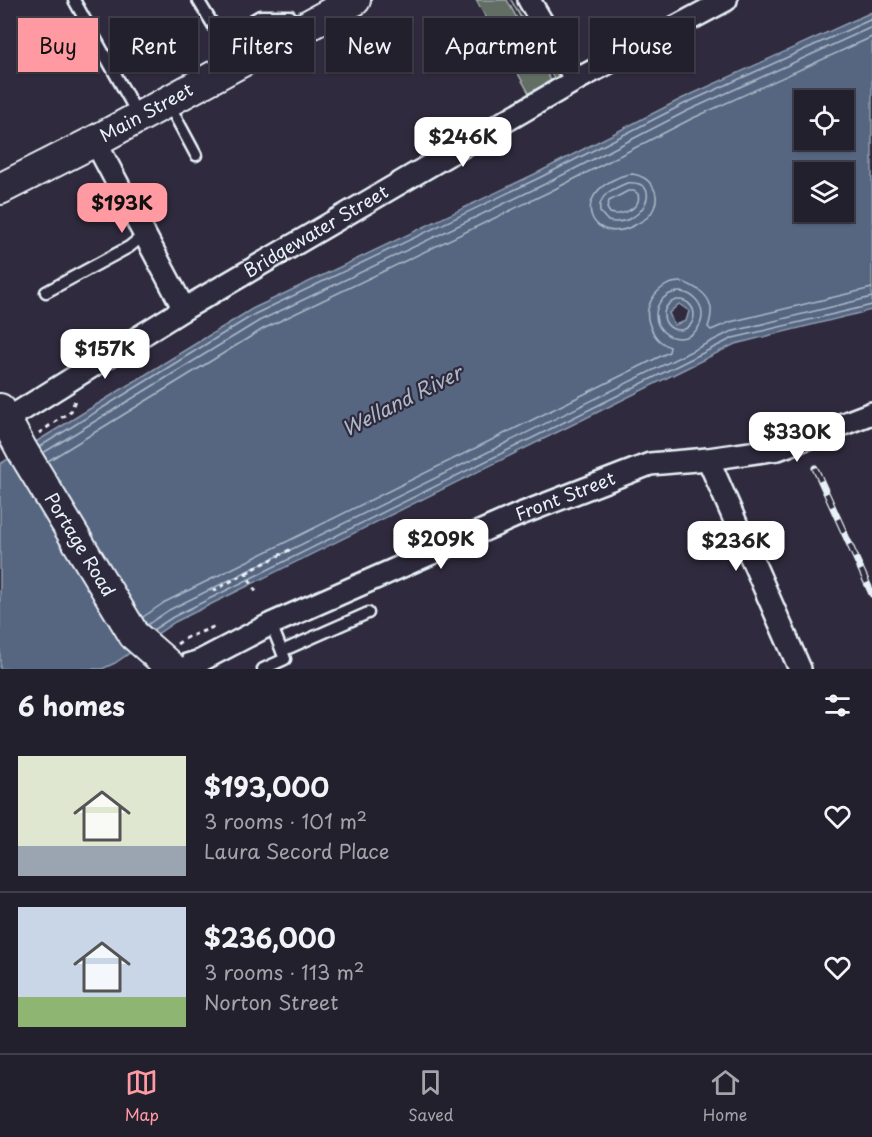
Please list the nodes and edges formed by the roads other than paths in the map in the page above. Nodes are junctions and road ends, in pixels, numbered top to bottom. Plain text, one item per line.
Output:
1 (74, 0) edge
2 (198, 0) edge
3 (355, 0) edge
4 (529, 0) edge
5 (726, 0) edge
6 (257, 18) edge
7 (291, 18) edge
8 (210, 20) edge
9 (314, 23) edge
10 (222, 72) edge
11 (576, 80) junction
12 (167, 102) junction
13 (139, 117) junction
14 (95, 141) junction
15 (196, 155) dead end
16 (0, 189) edge
17 (144, 235) junction
18 (46, 292) dead end
19 (184, 309) junction
20 (872, 413) edge
21 (11, 422) edge
22 (708, 459) junction
23 (368, 613) dead end
24 (271, 624) junction
25 (134, 635) junction
26 (282, 651) junction
27 (150, 669) edge
28 (173, 669) edge
29 (263, 669) edge
30 (800, 669) edge

1 - 13 lane
2 - 8 lane
3 - 9 main road, Main Street
4 - 11 street
5 - 11 street, Bridgewater Street
6 - 7 lane
10 - 12 main road, Main Street
11 - 19 street, Bridgewater Street
12 - 13 main road, Main Street
12 - 15 lane
13 - 14 main road, Main Street
14 - 16 main road, Main Street
14 - 17 street
17 - 18 lane
17 - 19 street
19 - 21 street, Bridgewater Street
20 - 22 street, Front Street
21 - 25 main road, Portage Road, bridge
22 - 24 street, Front Street
22 - 30 street
23 - 26 lane
24 - 26 lane
24 - 28 street, Front Street
25 - 27 main road
25 - 28 main road, Portage Road, bridge
26 - 29 lane

